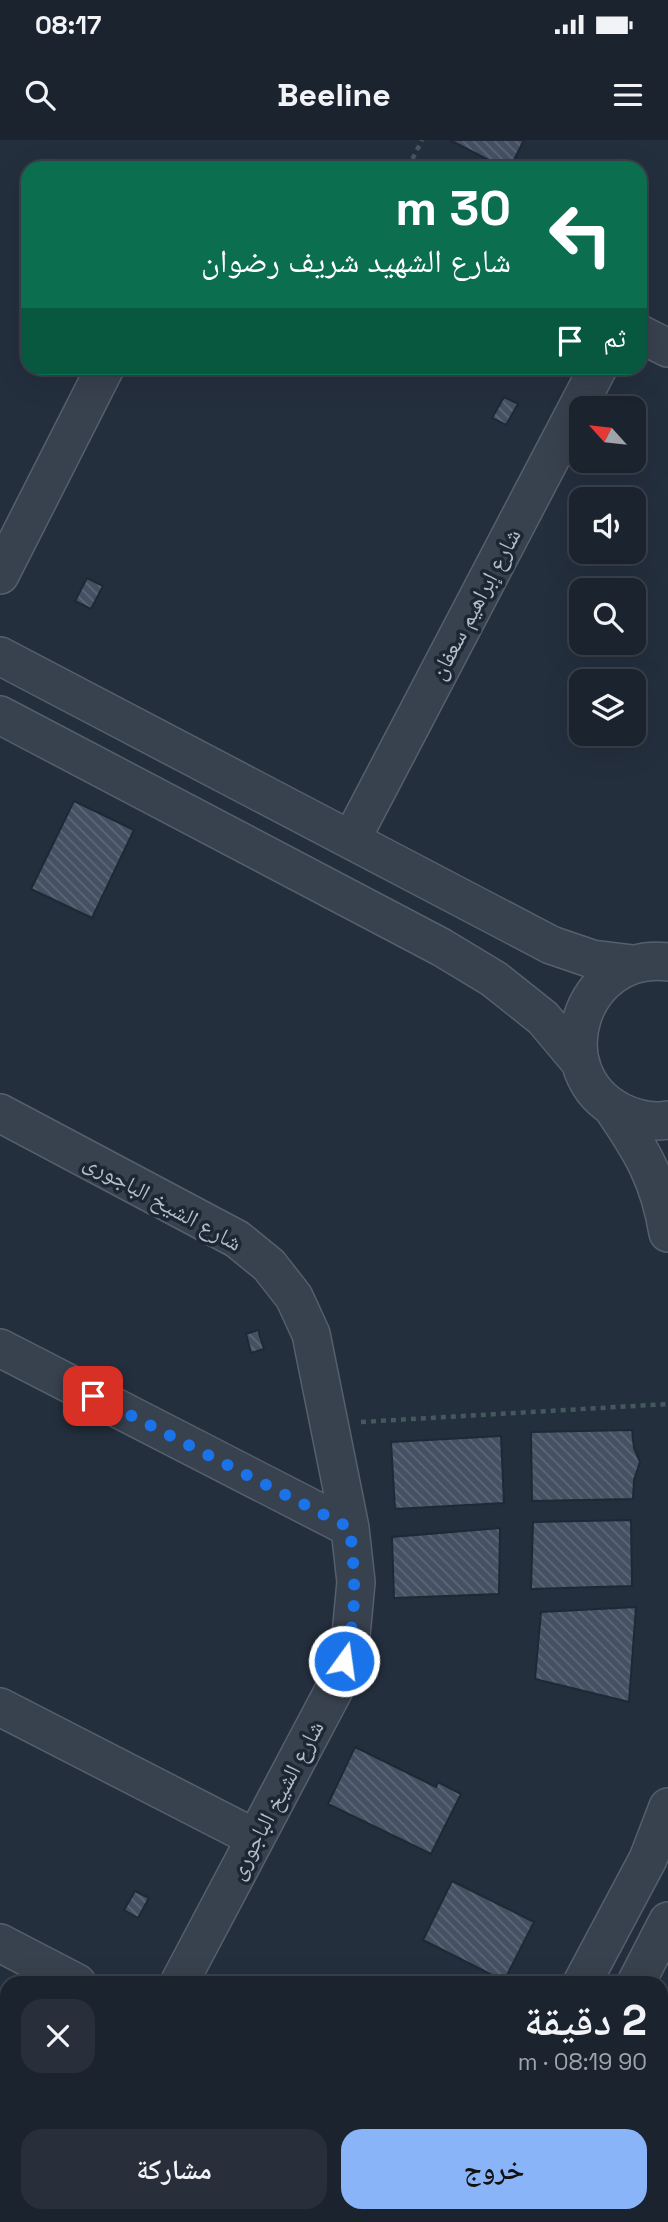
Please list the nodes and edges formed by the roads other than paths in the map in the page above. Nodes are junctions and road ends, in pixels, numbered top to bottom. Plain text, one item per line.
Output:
1 (647, 338) edge
2 (668, 348) edge
3 (101, 375) edge
4 (594, 375) edge
5 (0, 575) edge
6 (0, 656) edge
7 (0, 715) edge
8 (351, 840) junction
9 (656, 960) edge
10 (580, 1062) junction
11 (611, 1107) junction
12 (0, 1113) edge
13 (668, 1120) edge
14 (668, 1233) edge
15 (0, 1348) edge
16 (350, 1528) junction
17 (0, 1707) edge
18 (668, 1807) edge
19 (255, 1838) junction
20 (668, 1921) edge
21 (0, 1943) edge
22 (64, 1976) edge
23 (183, 1976) edge
24 (586, 1976) edge
25 (640, 1976) edge

1 - 2 street
3 - 5 street
4 - 8 street, شارع إبراهيم سعفان
6 - 8 street
7 - 10 street
8 - 9 street
9 - 10 street
10 - 11 street
11 - 13 street
11 - 14 street
12 - 16 street, شارع الشيخ الباجورى
15 - 16 street
16 - 19 street, شارع الشيخ الباجورى
17 - 19 street
18 - 24 street
19 - 23 street, شارع الشيخ الباجورى
20 - 25 street
21 - 22 street

